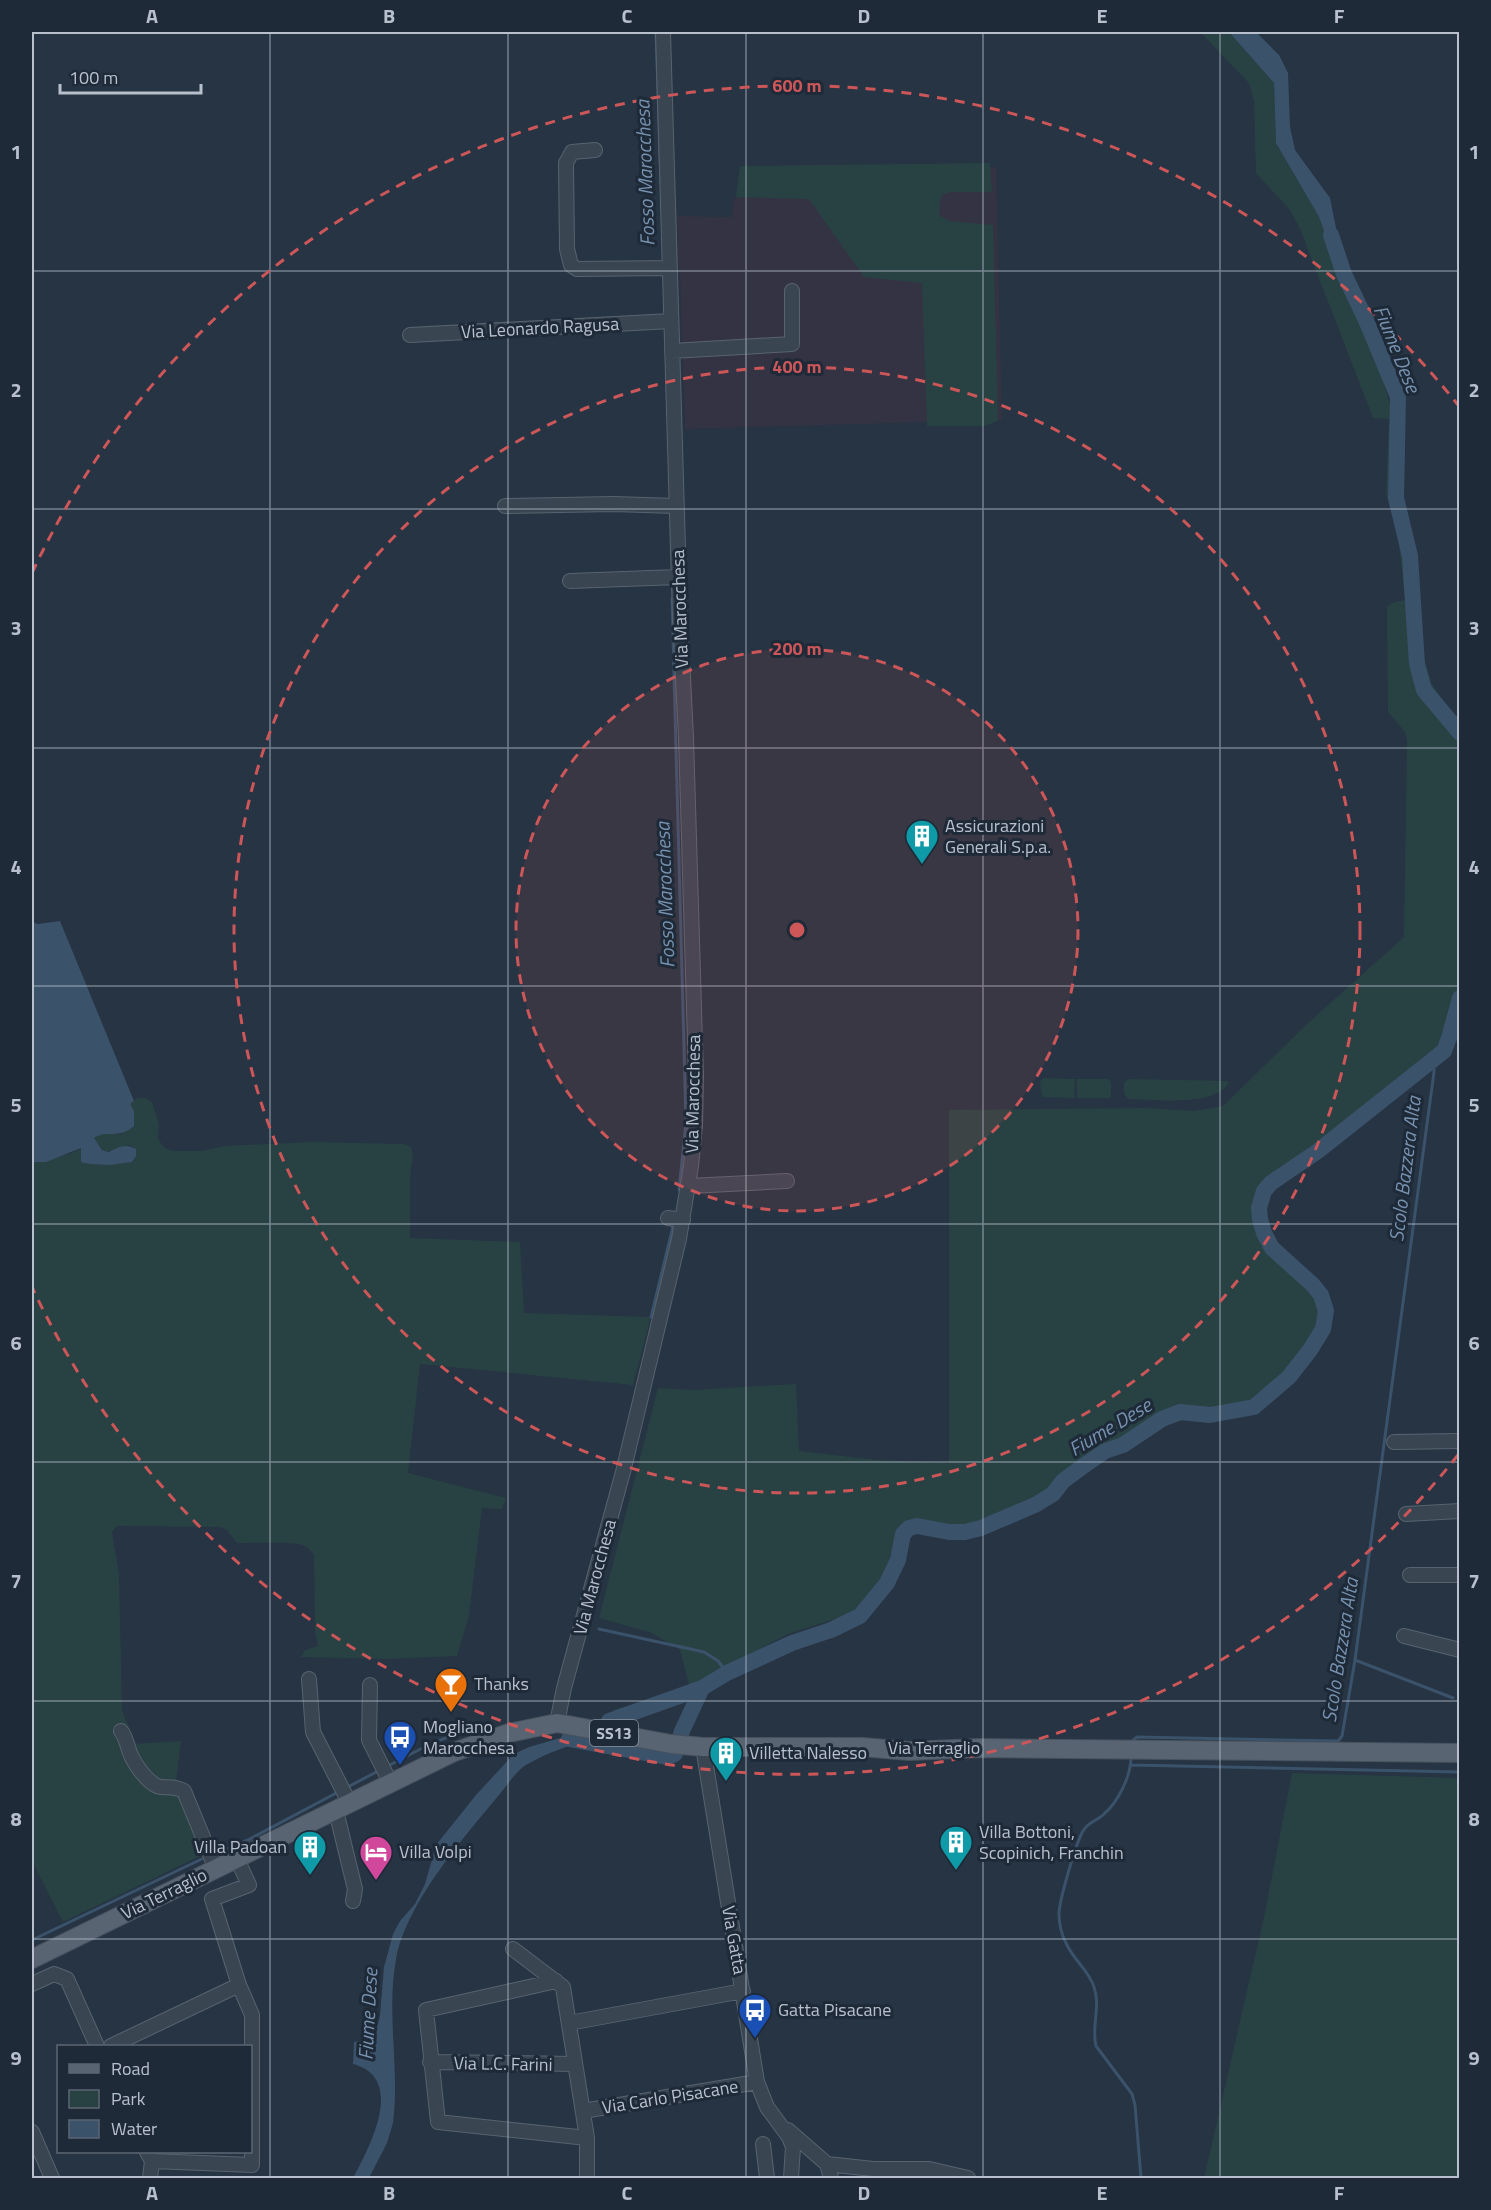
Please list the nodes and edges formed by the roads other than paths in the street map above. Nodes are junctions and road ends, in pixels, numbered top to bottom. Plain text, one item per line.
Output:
1 (663, 32) edge
2 (595, 150) dead end
3 (665, 268) junction
4 (792, 291) dead end
5 (671, 321) junction
6 (410, 335) dead end
7 (672, 351) junction
8 (505, 506) dead end
9 (676, 506) junction
10 (678, 577) junction
11 (570, 581) dead end
12 (787, 1181) dead end
13 (689, 1186) junction
14 (668, 1218) dead end
15 (684, 1220) junction
16 (1460, 1441) edge
17 (1394, 1442) dead end
18 (1460, 1512) edge
19 (1406, 1514) dead end
20 (1410, 1575) dead end
21 (1460, 1575) edge
22 (1404, 1636) dead end
23 (1460, 1650) edge
24 (309, 1678) dead end
25 (370, 1685) dead end
26 (557, 1724) junction
27 (121, 1731) dead end
28 (703, 1747) junction
29 (1460, 1753) edge
30 (386, 1773) junction
31 (343, 1799) junction
32 (213, 1860) junction
33 (239, 1863) junction
34 (353, 1901) dead end
35 (513, 1949) dead end
36 (32, 1959) edge
37 (556, 1981) junction
38 (32, 1984) edge
39 (239, 1985) junction
40 (743, 1991) junction
41 (569, 2023) junction
42 (98, 2045) edge
43 (113, 2045) edge
44 (430, 2062) junction
45 (575, 2064) junction
46 (757, 2082) junction
47 (583, 2111) junction
48 (781, 2126) junction
49 (32, 2132) edge
50 (587, 2138) junction
51 (763, 2144) dead end
52 (149, 2156) edge
53 (825, 2162) junction
54 (873, 2169) junction
55 (792, 2174) edge
56 (52, 2178) edge
57 (150, 2178) edge
58 (586, 2178) edge
59 (767, 2178) edge
60 (831, 2178) edge
61 (849, 2178) edge
62 (968, 2178) edge

1 - 3 street, Via Marocchesa
2 - 3 street
3 - 5 street, Via Marocchesa
4 - 7 street
5 - 6 street, Via Leonardo Ragusa
5 - 7 street, Via Marocchesa
7 - 9 street, Via Marocchesa
8 - 9 street
9 - 10 street, Via Marocchesa
10 - 11 street
10 - 13 street, Via Marocchesa
12 - 13 street
13 - 15 street, Via Marocchesa
14 - 15 street
15 - 26 street, Via Marocchesa
16 - 17 street
18 - 19 street
20 - 21 street
22 - 23 street
24 - 31 street
25 - 30 street
26 - 28 main road, Via Terraglio / SS13
26 - 30 main road, Via Terraglio / SS13
27 - 32 street
28 - 29 main road, Via Terraglio
28 - 40 street, Via Gatta
30 - 31 main road, Via Terraglio / SS13
31 - 33 main road, Via Terraglio / SS13
31 - 34 street
32 - 33 main road, Via Terraglio / SS13
32 - 36 main road, Via Terraglio / SS13
33 - 39 street
35 - 37 street
37 - 41 street
37 - 44 street
38 - 42 street
39 - 43 street
39 - 52 street
40 - 41 street
40 - 46 street, Via Gatta
41 - 45 street
44 - 45 street, Via L.C. Farini
44 - 50 street
45 - 47 street
46 - 47 street, Via Carlo Pisacane
46 - 48 street, Via Gatta
47 - 50 street
48 - 53 street, Via Gatta
48 - 55 street, Via Gatta
49 - 56 street
50 - 58 street
51 - 59 street
52 - 57 street
53 - 54 street, Via Gatta
53 - 55 street, Via Gatta
53 - 60 street
54 - 61 street, Via Gatta
54 - 62 street, Via Gatta

